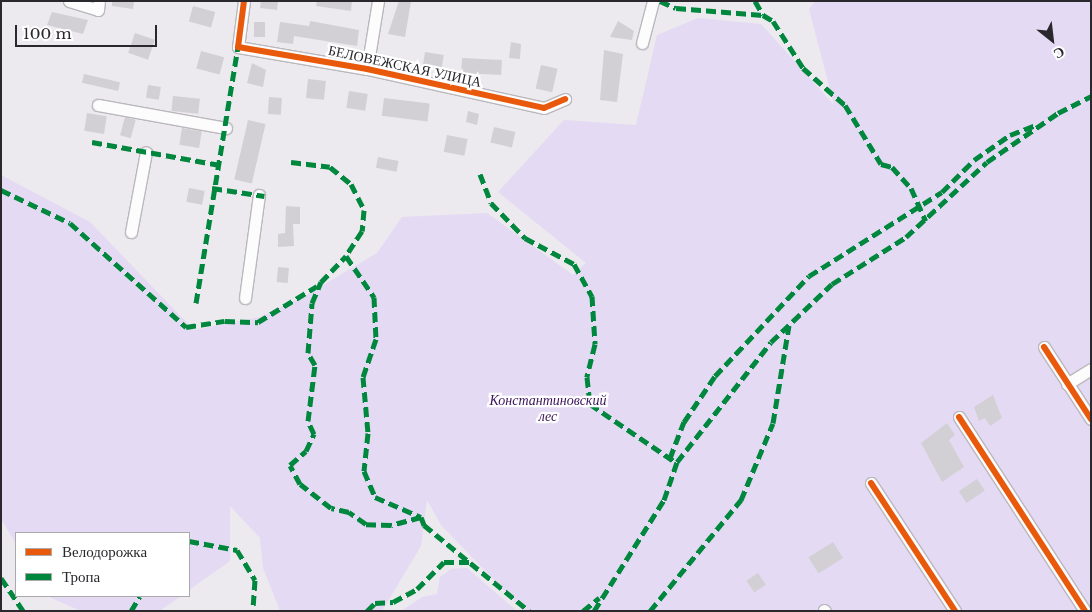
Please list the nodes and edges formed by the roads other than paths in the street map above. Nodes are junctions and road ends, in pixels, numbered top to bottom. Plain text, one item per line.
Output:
1 (70, 1) edge
2 (244, 1) edge
3 (378, 1) edge
4 (652, 1) edge
5 (99, 5) edge
6 (642, 43) dead end
7 (367, 69) junction
8 (565, 99) dead end
9 (98, 105) dead end
10 (226, 128) dead end
11 (146, 152) dead end
12 (259, 195) dead end
13 (131, 232) dead end
14 (245, 298) dead end
15 (1044, 348) dead end
16 (1091, 368) edge
17 (1068, 384) junction
18 (959, 416) dead end
19 (1091, 419) edge
20 (872, 483) dead end
21 (955, 611) edge
22 (1085, 611) edge

1 - 5 street
2 - 7 street, БЕЛОВЕЖСКАЯ УЛИЦА
3 - 7 street
4 - 6 street
7 - 8 street, БЕЛОВЕЖСКАЯ УЛИЦА
9 - 10 street
11 - 13 street
12 - 14 street
15 - 17 street
16 - 17 street
17 - 19 street
18 - 22 street
20 - 21 street

